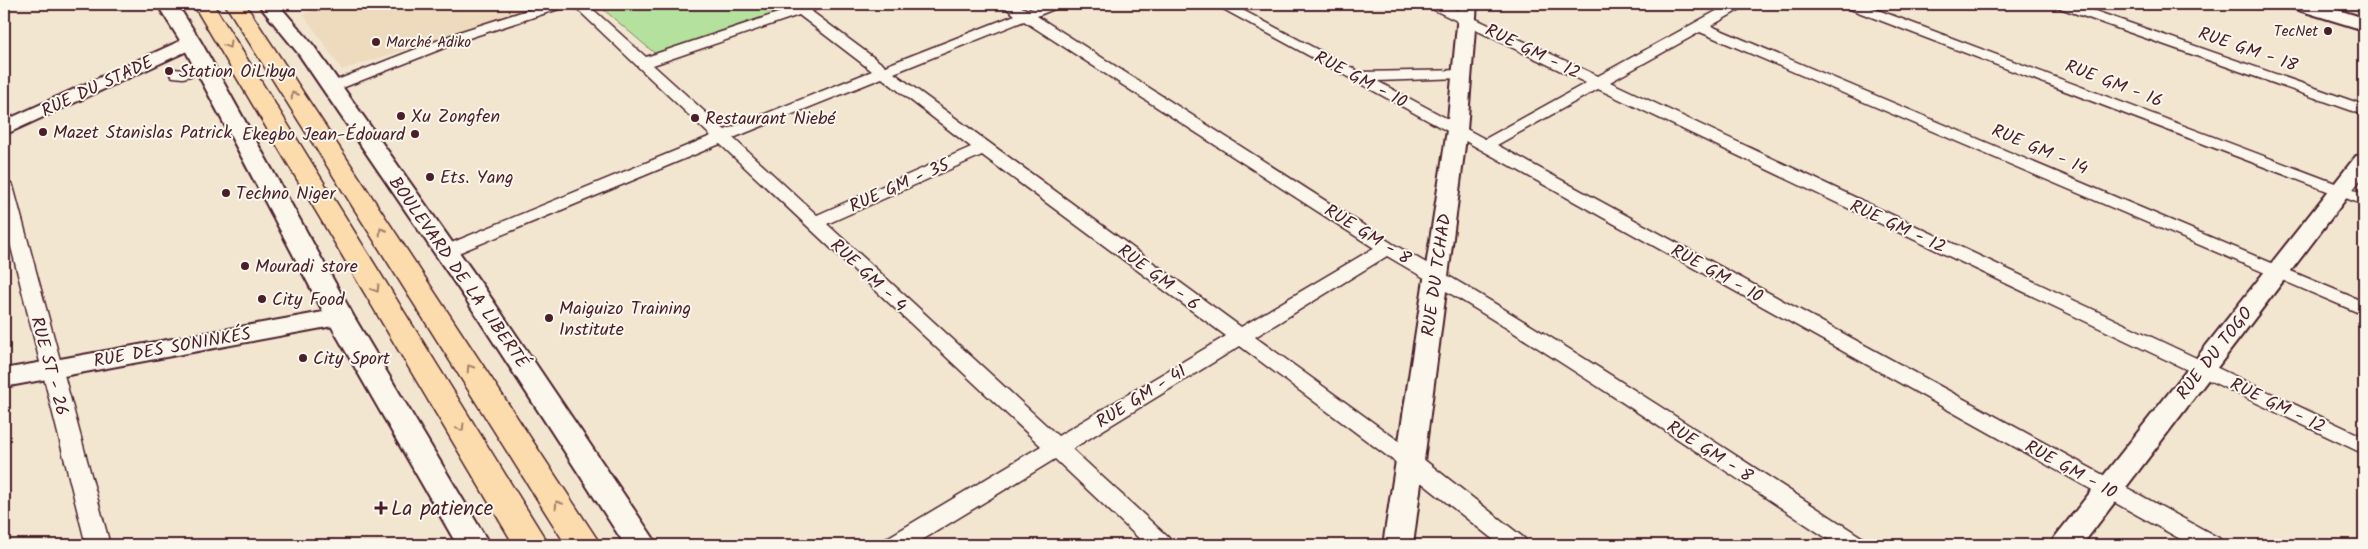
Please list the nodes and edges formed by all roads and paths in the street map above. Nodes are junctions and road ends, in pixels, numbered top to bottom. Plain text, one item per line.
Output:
1 (168, 4) edge
2 (203, 4) edge
3 (235, 4) edge
4 (560, 4) edge
5 (579, 4) edge
6 (1008, 4) edge
7 (1054, 4) edge
8 (1221, 4) edge
9 (1433, 4) edge
10 (1739, 4) edge
11 (1850, 4) edge
12 (2062, 4) edge
13 (2299, 4) edge
14 (2338, 4) edge
15 (273, 5) edge
16 (810, 7) edge
17 (1467, 11) edge
18 (2364, 12) edge
19 (1026, 15) junction
20 (2364, 24) edge
21 (1701, 27) junction
22 (191, 42) junction
23 (644, 63) junction
24 (205, 68) junction
25 (884, 72) junction
26 (174, 73) dead end
27 (1462, 73) junction
28 (1356, 77) junction
29 (1599, 84) junction
30 (332, 87) junction
31 (2364, 110) edge
32 (4, 129) edge
33 (1457, 130) junction
34 (722, 137) junction
35 (1484, 146) junction
36 (983, 148) junction
37 (2364, 161) edge
38 (4, 186) edge
39 (2353, 195) edge
40 (814, 223) junction
41 (1387, 248) junction
42 (445, 252) junction
43 (2277, 272) junction
44 (1436, 276) junction
45 (2364, 309) edge
46 (340, 317) junction
47 (1238, 337) junction
48 (2202, 369) junction
49 (50, 370) junction
50 (4, 378) edge
51 (2364, 446) edge
52 (1057, 448) junction
53 (1410, 461) junction
54 (2108, 490) junction
55 (98, 545) edge
56 (474, 545) edge
57 (532, 545) edge
58 (584, 545) edge
59 (642, 545) edge
60 (895, 545) edge
61 (1161, 545) edge
62 (1398, 545) edge
63 (1516, 545) edge
64 (1855, 545) edge
65 (2064, 545) edge
66 (2211, 545) edge

1 - 22 main road
2 -> 57 highway
58 -> 3 highway
4 - 30 street
5 - 23 street, RUE GM - 4
6 - 19 street, RUE GM - 8
7 - 19 street
8 - 28 street, RUE GM - 10
9 - 17 street, RUE GM - 12
10 - 21 street
11 - 39 street, RUE GM - 16
12 - 31 street, RUE GM - 18
13 - 20 main road
14 - 18 main road
15 - 30 main road, BOULEVARD DE LA LIBERTÉ
16 - 23 street
16 - 25 street, RUE GM - 6
17 - 27 street, RUE DU TCHAD
17 - 29 street, RUE GM - 12
19 - 25 street
19 - 41 street, RUE GM - 8
21 - 29 street
21 - 43 street, RUE GM - 14
22 - 24 main road
22 - 32 street, RUE DU STADE
23 - 34 street, RUE GM - 4
24 - 26 lane
24 - 46 main road
25 - 34 street
25 - 36 street, RUE GM - 6
27 - 28 street
27 - 33 street, RUE DU TCHAD
28 - 33 street, RUE GM - 10
29 - 35 street
29 - 48 street, RUE GM - 12
30 - 42 main road, BOULEVARD DE LA LIBERTÉ
33 - 35 street, RUE GM - 10
33 - 44 street, RUE DU TCHAD
34 - 40 street, RUE GM - 4
34 - 42 street
35 - 54 street, RUE GM - 10
36 - 40 street, RUE GM - 35
36 - 47 street, RUE GM - 6
37 - 39 street, RUE DU TOGO
38 - 49 street, RUE ST - 26
39 - 43 street, RUE DU TOGO
40 - 52 street, RUE GM - 4
41 - 44 street, RUE GM - 8
41 - 47 street, RUE GM - 41
42 - 59 main road, BOULEVARD DE LA LIBERTÉ
43 - 45 street, RUE GM - 14
43 - 48 street, RUE DU TOGO
44 - 53 street, RUE DU TCHAD
44 - 64 street, RUE GM - 8
46 - 49 street, RUE DES SONINKÉS
46 - 56 main road
47 - 52 street, RUE GM - 41
47 - 53 street, RUE GM - 6
48 - 51 street, RUE GM - 12
48 - 54 street, RUE DU TOGO
49 - 50 street, RUE DES SONINKÉS
49 - 55 street, RUE ST - 26
52 - 60 street, RUE GM - 41
52 - 61 street, RUE GM - 4
53 - 62 street, RUE DU TCHAD
53 - 63 street, RUE GM - 6
54 - 65 street, RUE DU TOGO
54 - 66 street, RUE GM - 10

